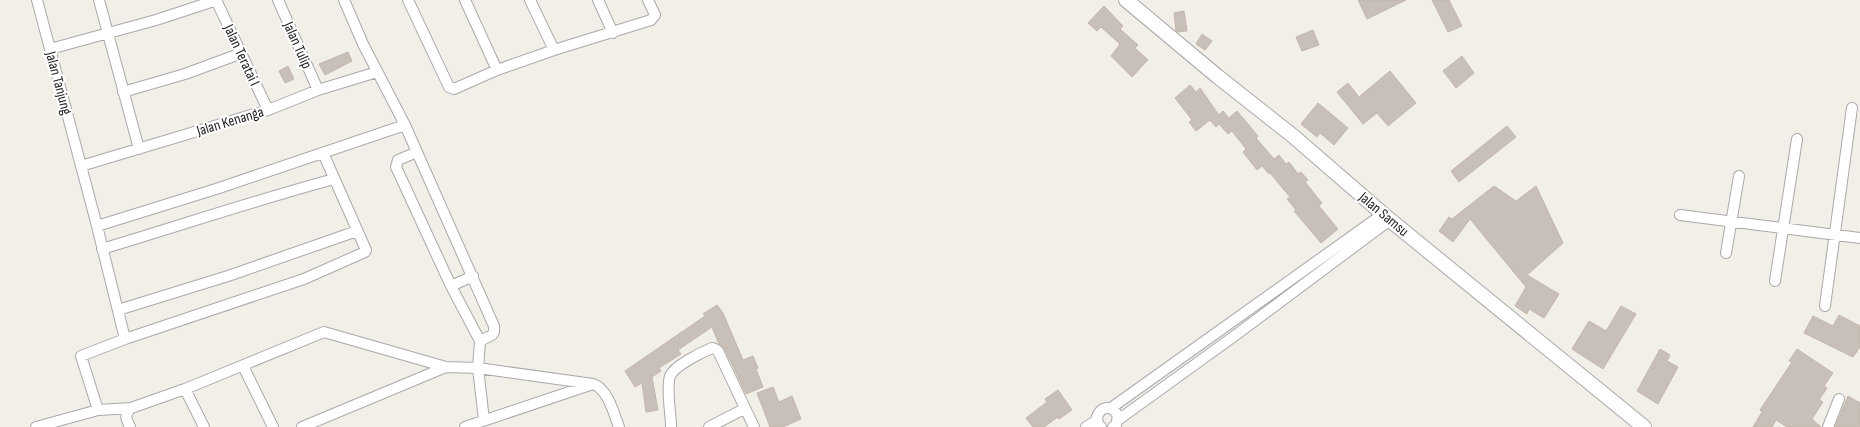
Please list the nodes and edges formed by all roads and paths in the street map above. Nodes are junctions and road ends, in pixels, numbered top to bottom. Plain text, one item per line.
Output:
1 (37, 0) edge
2 (99, 0) edge
3 (216, 0) edge
4 (278, 0) edge
5 (344, 0) edge
6 (408, 0) edge
7 (465, 0) edge
8 (530, 0) edge
9 (598, 0) edge
10 (648, 0) edge
11 (1126, 0) edge
12 (613, 33) junction
13 (108, 34) junction
14 (50, 49) junction
15 (554, 50) junction
16 (242, 53) junction
17 (497, 70) junction
18 (377, 72) junction
19 (318, 90) junction
20 (123, 92) junction
21 (268, 110) junction
22 (1860, 115) edge
23 (404, 126) junction
24 (1797, 139) dead end
25 (140, 150) junction
26 (417, 152) junction
27 (325, 156) junction
28 (81, 166) junction
29 (332, 175) junction
30 (1739, 176) dead end
31 (1680, 215) dead end
32 (1386, 217) junction
33 (1731, 222) junction
34 (1783, 228) junction
35 (98, 229) junction
36 (357, 231) junction
37 (1834, 235) junction
38 (1860, 238) edge
39 (101, 246) junction
40 (1726, 253) dead end
41 (473, 276) junction
42 (1775, 281) dead end
43 (451, 286) junction
44 (1825, 306) dead end
45 (118, 310) junction
46 (1225, 328) junction
47 (1233, 338) junction
48 (125, 339) junction
49 (480, 341) junction
50 (243, 366) junction
51 (446, 367) junction
52 (478, 368) junction
53 (593, 384) junction
54 (185, 389) junction
55 (1838, 399) dead end
56 (130, 408) junction
57 (744, 408) junction
58 (1111, 408) junction
59 (98, 410) junction
60 (484, 420) junction
61 (1099, 424) edge
62 (1116, 424) edge
63 (36, 427) edge
64 (130, 427) edge
65 (204, 427) edge
66 (273, 427) edge
67 (302, 427) edge
68 (465, 427) edge
69 (619, 427) edge
70 (671, 427) edge
71 (709, 427) edge
72 (754, 427) edge
73 (1086, 427) edge
74 (1644, 427) edge
75 (1828, 427) edge

1 - 14 street, Jalan Tanjung
2 - 13 street
3 - 13 street
3 - 16 street, Jalan Teratai I
4 - 19 street, Jalan Tulip
5 - 18 street
6 - 17 street
7 - 17 street
8 - 15 street
9 - 12 street
10 - 12 street
11 - 32 street, Jalan Samsu
12 - 15 street
13 - 14 street
13 - 20 street
14 - 28 street, Jalan Tanjung
15 - 17 street
16 - 20 street
16 - 21 street, Jalan Teratai I
18 - 19 street, Jalan Kenanga
18 - 23 street
19 - 21 street, Jalan Kenanga
20 - 25 street
21 - 25 street, Jalan Kenanga
22 - 37 street
23 - 26 street
23 - 27 street
24 - 34 street
25 - 28 street, Jalan Kenanga
26 - 41 street
26 - 43 street
27 - 29 street
27 - 35 street
28 - 35 street, Jalan Tanjung
29 - 36 street
29 - 39 street
30 - 33 street
31 - 33 street
32 - 46 street
32 - 47 street
32 - 74 street, Jalan Samsu
33 - 34 street
33 - 40 street
34 - 37 street
34 - 42 street
35 - 39 street, Jalan Tanjung
36 - 45 street
36 - 48 street
37 - 38 street
37 - 44 street
39 - 45 street, Jalan Tanjung
41 - 43 street
41 - 49 street
43 - 49 street
45 - 48 street, Jalan Tanjung
46 - 47 street
46 - 58 street
47 - 62 street
48 - 59 street
49 - 52 street
50 - 51 street
50 - 54 street
50 - 66 street
51 - 52 street
51 - 67 street
52 - 53 street
52 - 60 street
53 - 60 street
53 - 69 street
54 - 56 street
54 - 65 street
55 - 75 street
56 - 59 street
56 - 64 street
57 - 70 street
57 - 71 street
57 - 72 street
58 - 61 street
58 - 62 street
59 - 63 street
60 - 68 street
61 - 73 street

